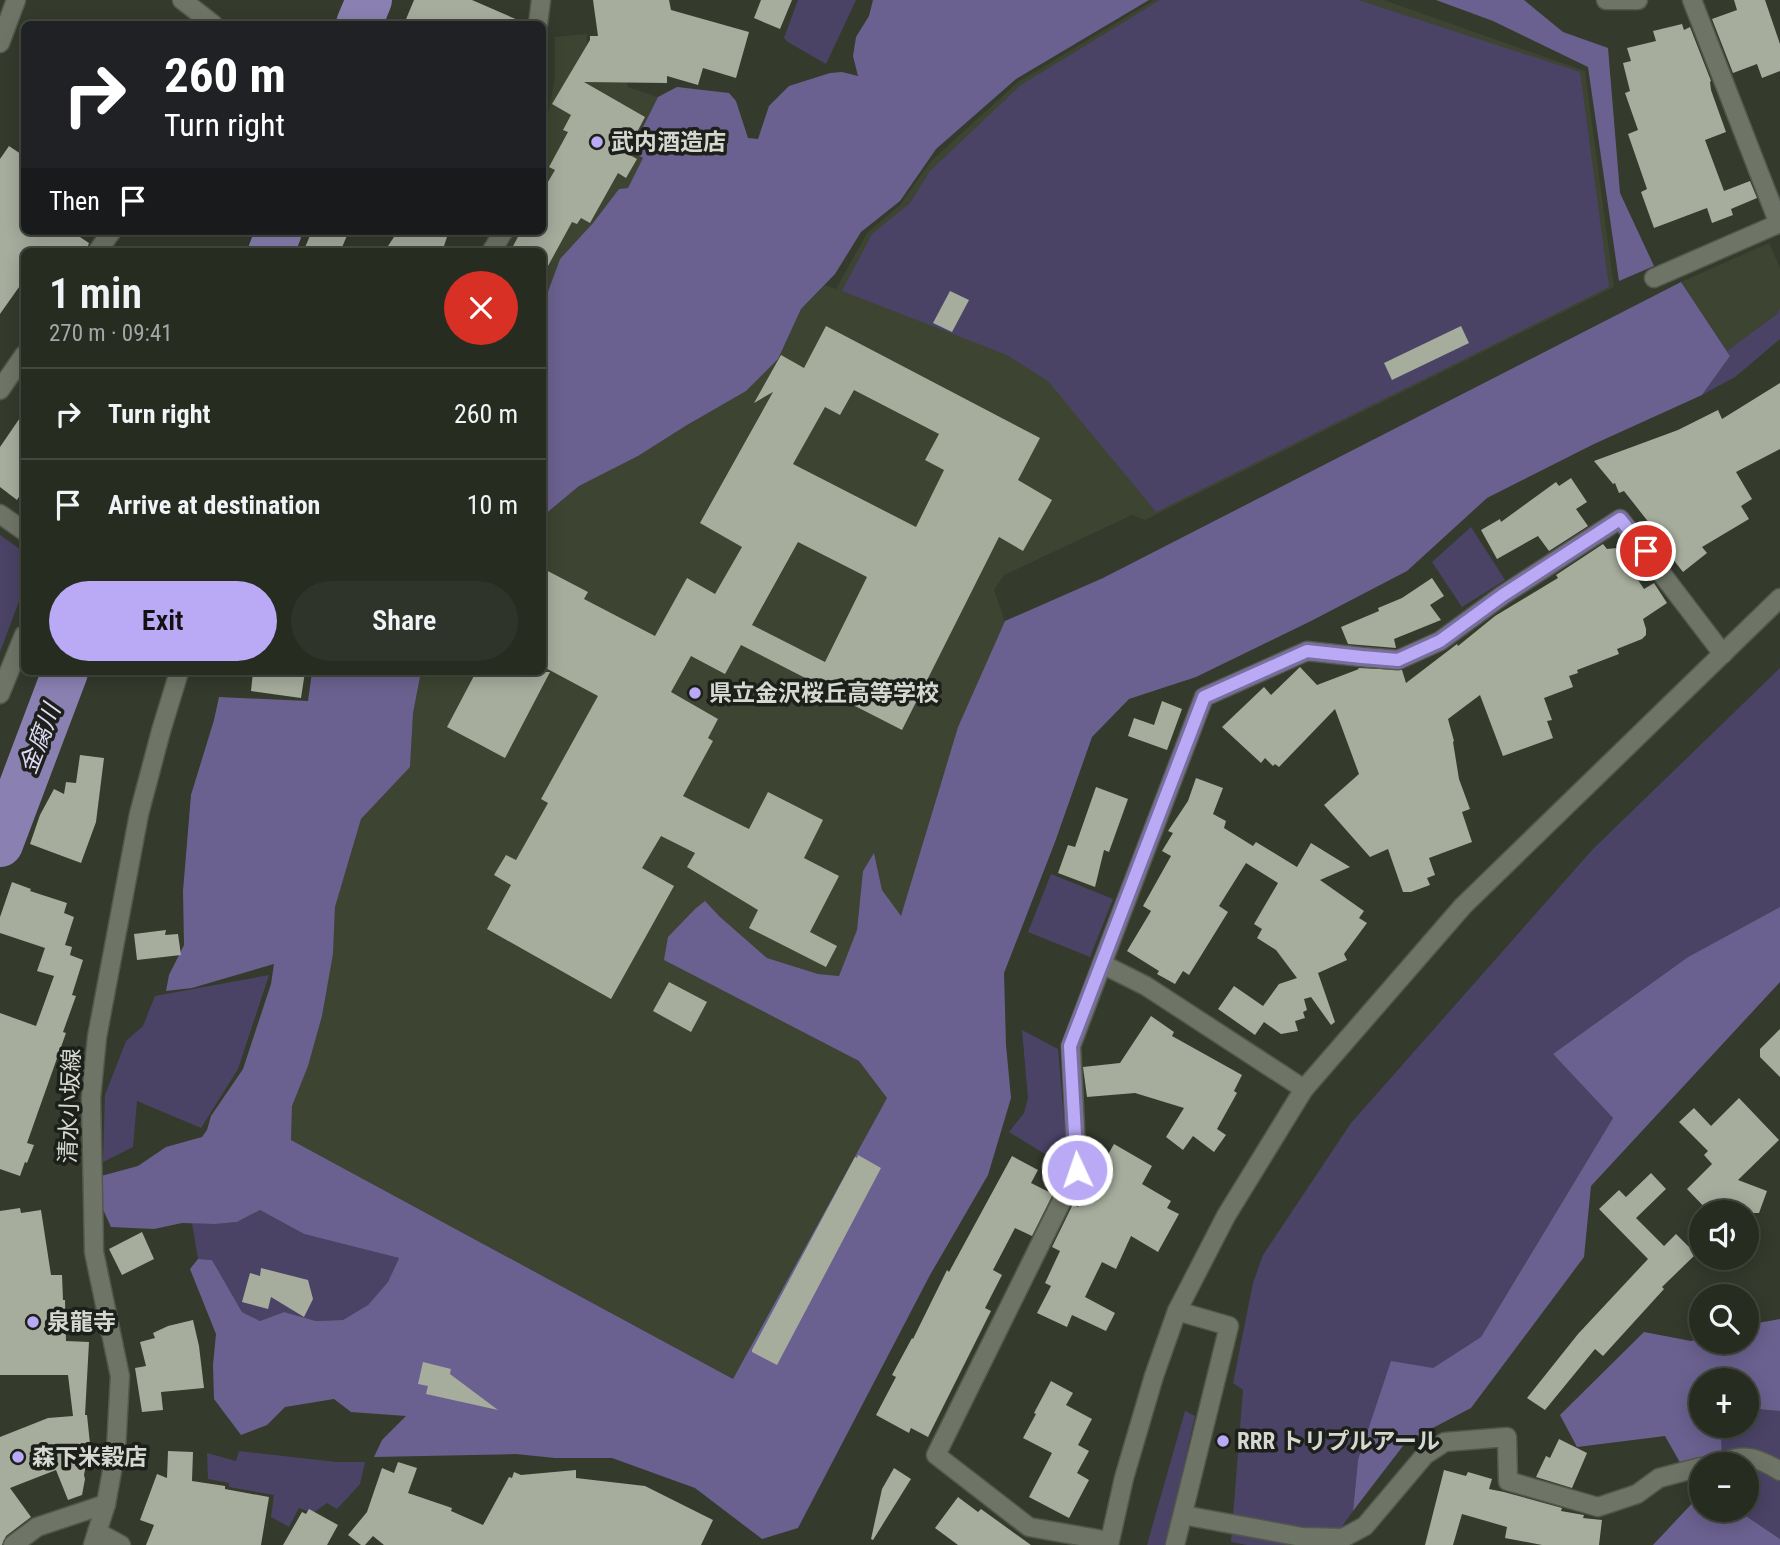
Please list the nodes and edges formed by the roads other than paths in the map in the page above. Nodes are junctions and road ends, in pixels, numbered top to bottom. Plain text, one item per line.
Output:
1 (16, 0) edge
2 (182, 0) edge
3 (541, 0) edge
4 (1606, 0) edge
5 (1638, 0) edge
6 (1692, 0) edge
7 (210, 21) edge
8 (538, 21) edge
9 (0, 43) edge
10 (1779, 224) edge
11 (1654, 278) dead end
12 (21, 359) edge
13 (0, 390) edge
14 (0, 514) edge
15 (21, 529) edge
16 (1780, 598) edge
17 (21, 642) edge
18 (1723, 654) junction
19 (178, 675) edge
20 (0, 694) edge
21 (1102, 964) junction
22 (1304, 1089) junction
23 (1177, 1311) junction
24 (1759, 1460) edge
25 (1689, 1470) edge
26 (1780, 1471) edge
27 (106, 1504) junction
28 (1183, 1515) junction
29 (95, 1539) edge
30 (1109, 1543) edge
31 (13, 1545) edge
32 (121, 1545) edge
33 (1175, 1545) edge

1 - 9 street
2 - 7 street
3 - 8 street
4 - 5 street
6 - 10 street
10 - 11 street
12 - 13 street
14 - 15 street
16 - 18 street
17 - 20 street
18 - 21 street
18 - 22 street
19 - 27 street, 清水小坂線
21 - 22 street
21 - 30 street
22 - 23 street
23 - 28 street
23 - 30 street
24 - 26 street
25 - 28 street
27 - 29 street, 清水小坂線
27 - 31 street
28 - 33 street
29 - 32 street

